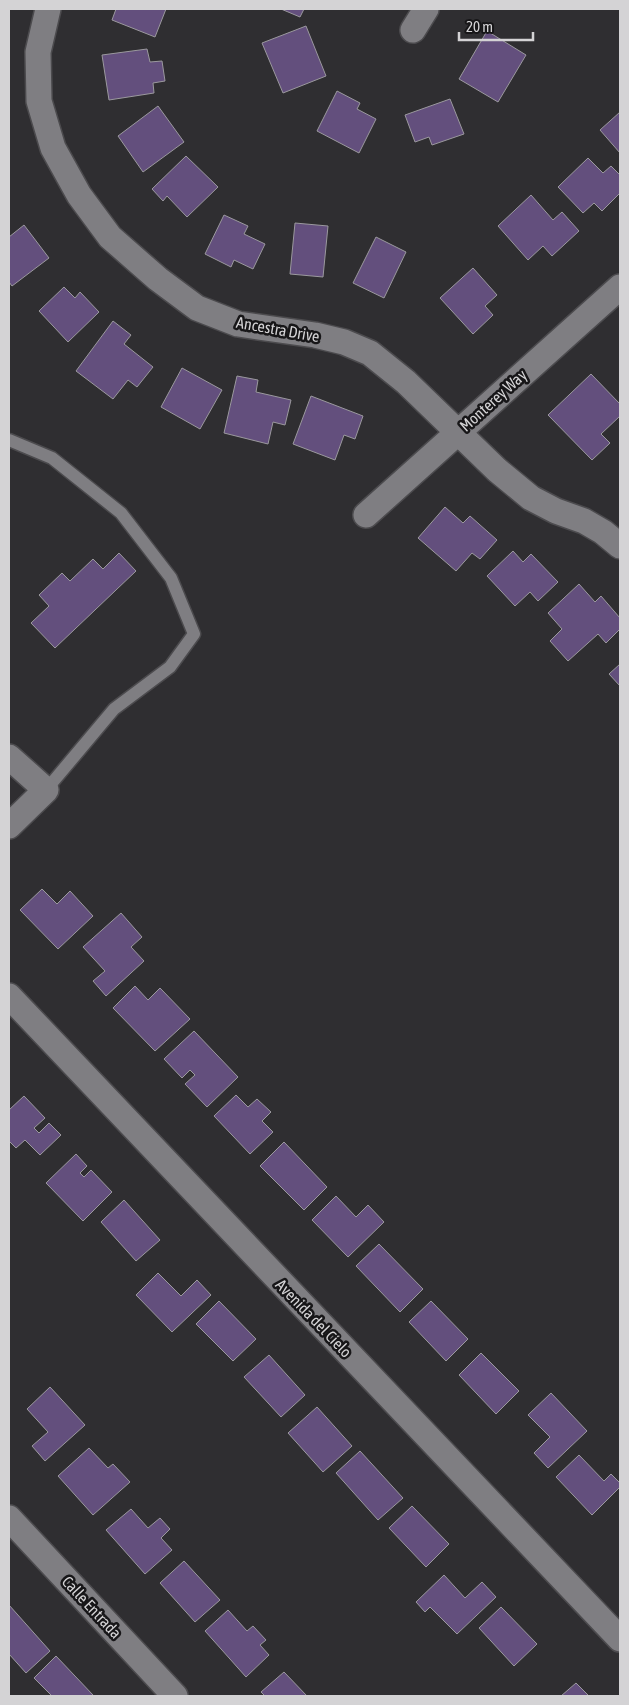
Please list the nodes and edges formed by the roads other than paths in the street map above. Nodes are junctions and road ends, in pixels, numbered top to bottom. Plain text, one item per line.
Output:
1 (48, 9) edge
2 (426, 9) edge
3 (413, 30) dead end
4 (620, 287) edge
5 (458, 432) junction
6 (9, 440) edge
7 (366, 515) dead end
8 (620, 546) edge
9 (9, 757) edge
10 (46, 790) junction
11 (9, 826) edge
12 (9, 996) edge
13 (9, 1518) edge
14 (620, 1640) edge
15 (175, 1696) edge

1 - 5 street, Ancestra Drive
2 - 3 street
4 - 5 street, Monterey Way
5 - 7 street, Monterey Way
5 - 8 street, Ancestra Drive
6 - 10 lane
9 - 10 street
10 - 11 street
12 - 14 street, Avenida del Cielo
13 - 15 street, Calle Entrada

